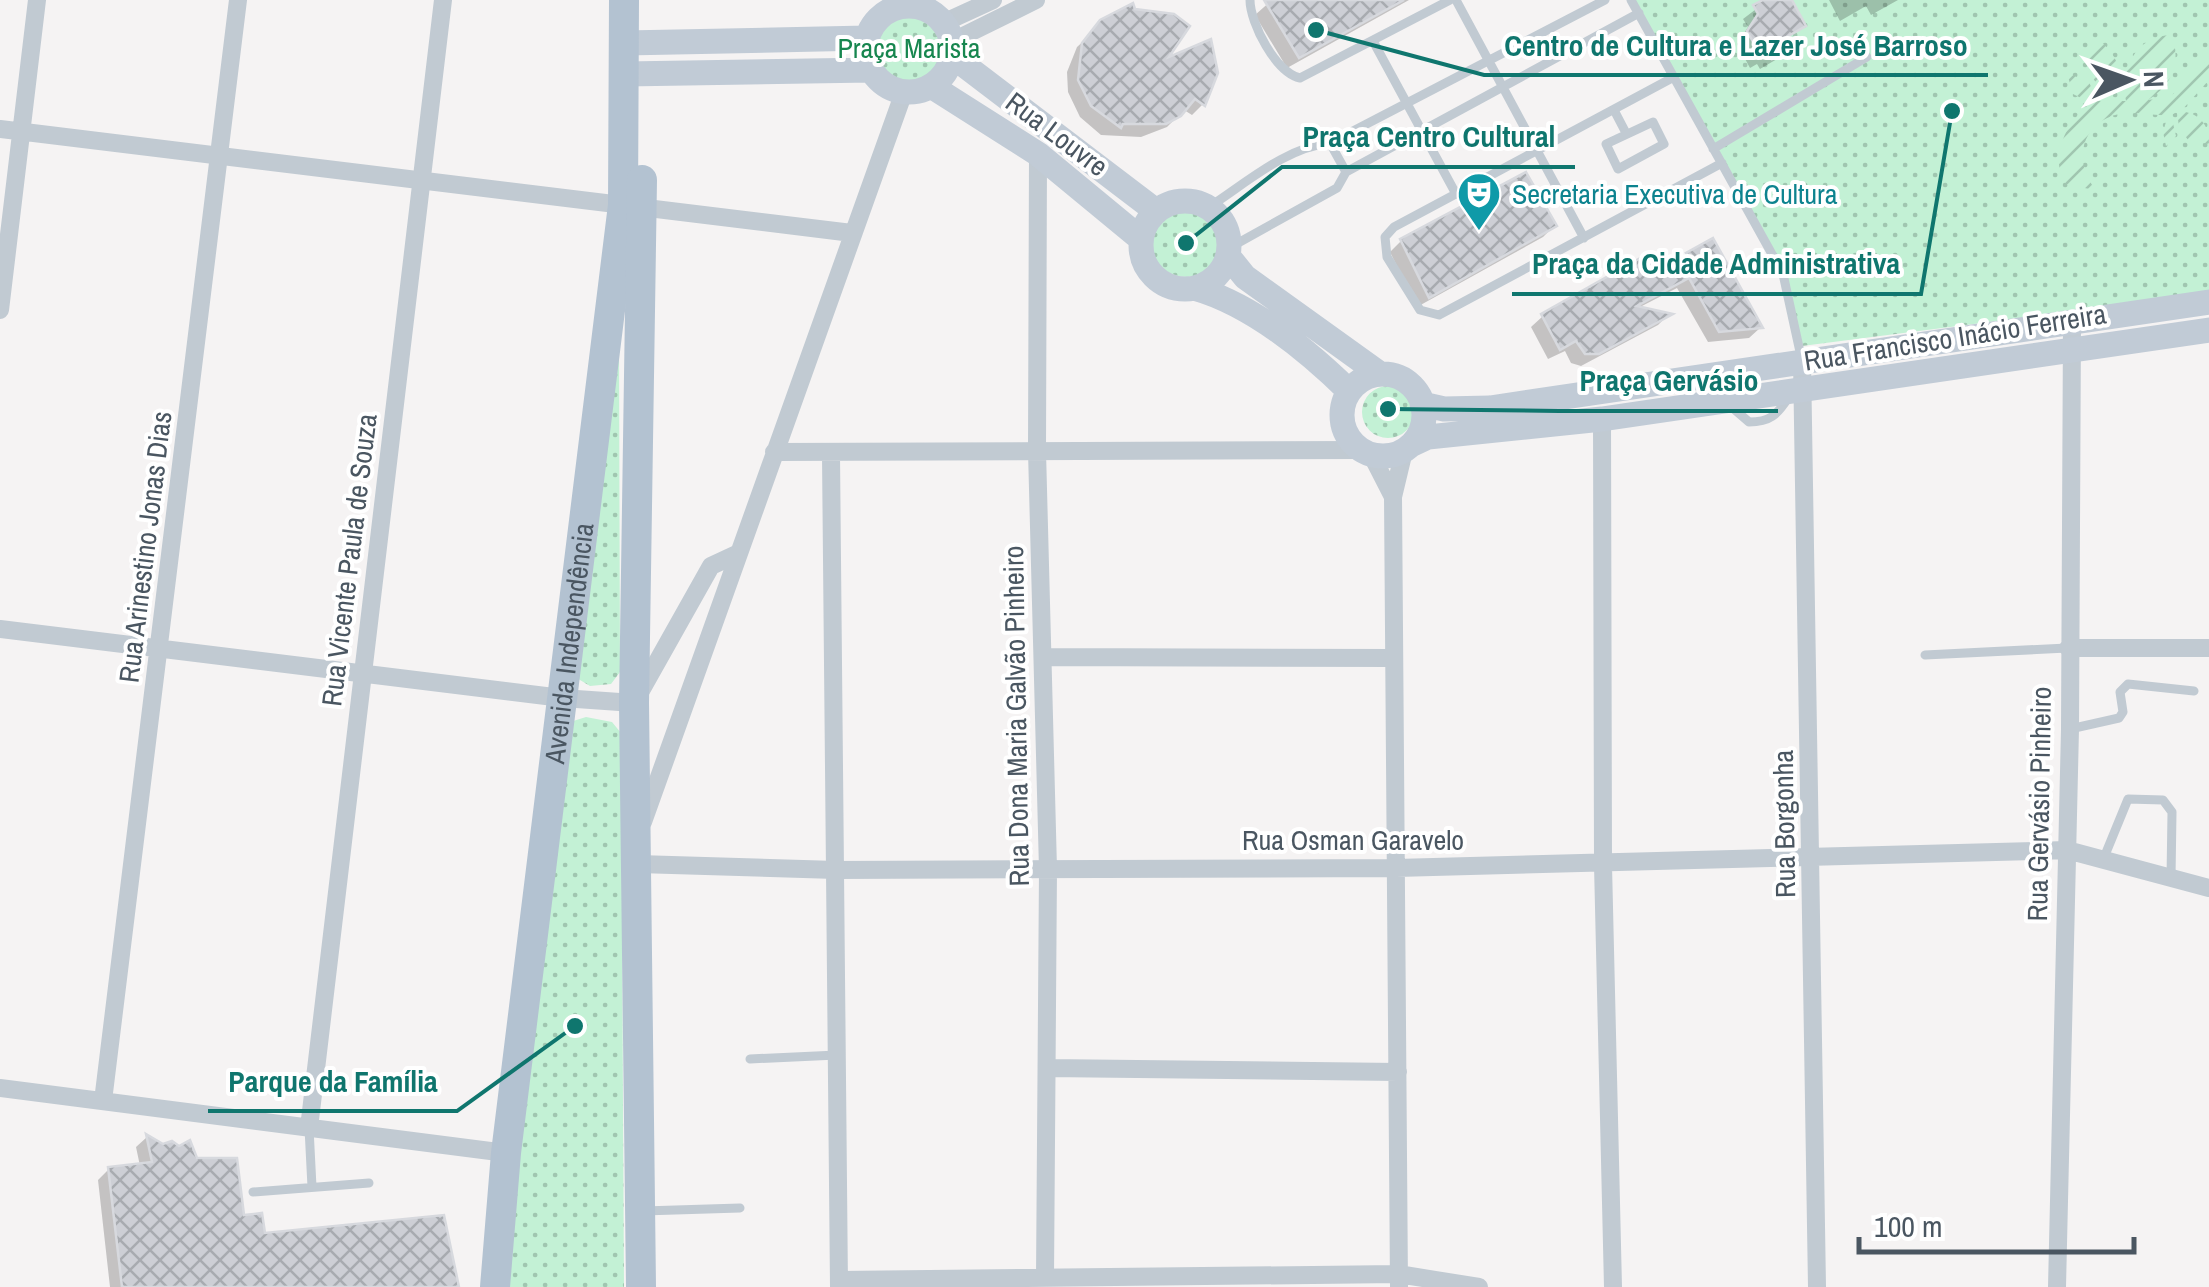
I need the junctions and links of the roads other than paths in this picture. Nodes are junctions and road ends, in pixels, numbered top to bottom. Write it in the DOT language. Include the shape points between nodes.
graph roads {
  1 [pos="37,0"];
  2 [pos="238,0"];
  3 [pos="443,0"];
  4 [pos="624,0"];
  5 [pos="641,0"];
  6 [pos="993,0"];
  7 [pos="1036,0"];
  8 [pos="1250,0"];
  9 [pos="1453,0"];
  10 [pos="1605,0"];
  11 [pos="1631,0"];
  12 [pos="903,4"];
  13 [pos="1639,13"];
  14 [pos="867,38"];
  15 [pos="949,40"];
  16 [pos="1373,42"];
  17 [pos="633,43"];
  18 [pos="1868,58"];
  19 [pos="1488,59"];
  20 [pos="871,70"];
  21 [pos="634,74"];
  22 [pos="1674,77"];
  23 [pos="931,86"];
  24 [pos="1503,87"];
  25 [pos="904,92"];
  26 [pos="1406,102"];
  27 [pos="1614,110"];
  28 [pos="9,128"];
  29 [pos="1422,131"];
  30 [pos="1626,133"];
  31 [pos="1330,143"];
  32 [pos="1714,149"];
  33 [pos="1537,151"];
  34 [pos="1038,154"];
  35 [pos="221,156"];
  36 [pos="1722,163"];
  37 [pos="1346,172"];
  38 [pos="422,181"];
  39 [pos="1456,194"];
  40 [pos="632,206"];
  41 [pos="1209,207"];
  42 [pos="1156,211"];
  43 [pos="852,233"];
  44 [pos="1584,238"];
  45 [pos="1142,239"];
  46 [pos="1229,252"];
  47 [pos="1194,288"];
  48 [pos="2209,302"];
  49 [pos="0,310"];
  50 [pos="2072,322"];
  51 [pos="2209,330"];
  52 [pos="2072,349"];
  53 [pos="1802,361"];
  54 [pos="1380,374"];
  55 [pos="1349,390"];
  56 [pos="1799,390"];
  57 [pos="1422,404"];
  58 [pos="1602,419"];
  59 [pos="1409,447"];
  60 [pos="1037,451"];
  61 [pos="774,452"];
  62 [pos="1366,452"];
  63 [pos="831,454"];
  64 [pos="1393,497"];
  65 [pos="739,553"];
  66 [pos="0,629"];
  67 [pos="2068,648"];
  68 [pos="2209,648"];
  69 [pos="160,649"];
  70 [pos="1925,655"];
  71 [pos="1044,657"];
  72 [pos="1394,658"];
  73 [pos="362,674"];
  74 [pos="2194,691"];
  75 [pos="562,698"];
  76 [pos="634,703"];
  77 [pos="2070,729"];
  78 [pos="2070,851"];
  79 [pos="637,852"];
  80 [pos="1812,860"];
  81 [pos="2103,860"];
  82 [pos="1603,865"];
  83 [pos="1396,868"];
  84 [pos="1048,869"];
  85 [pos="836,870"];
  86 [pos="2171,878"];
  87 [pos="2209,888"];
  88 [pos="837,1055"];
  89 [pos="750,1059"];
  90 [pos="1047,1068"];
  91 [pos="1398,1072"];
  92 [pos="0,1088"];
  93 [pos="103,1101"];
  94 [pos="309,1128"];
  95 [pos="506,1153"];
  96 [pos="369,1183"];
  97 [pos="312,1187"];
  98 [pos="252,1192"];
  99 [pos="740,1208"];
  100 [pos="640,1211"];
  101 [pos="1045,1278"];
  102 [pos="1398,1281"];
  103 [pos="840,1283"];
  104 [pos="496,1287"];
  105 [pos="641,1287"];
  106 [pos="1479,1287"];
  107 [pos="1613,1287"];
  108 [pos="1817,1287"];
  109 [pos="2057,1287"];
  1 -- 28 [label="street"];
  2 -- 35 [label="street, Rua Arinestino Jonas Dias"];
  3 -- 38 [label="street, Rua Vicente Paula de Souza"];
  4 -- 17 [label="main road, Avenida Independência"];
  5 -- 17 [label="main road, Avenida Independência"];
  6 -- 15 [label="street"];
  7 -- 15 [label="street"];
  8 -- 16 [label="lane" via="1252,18 1294,77 1311,75"];
  9 -- 16 [label="lane"];
  9 -- 19 [label="lane"];
  10 -- 19 [label="lane"];
  11 -- 13 [label="lane"];
  12 -- 14 [label="street" via="880,17"];
  12 -- 15 [label="street"];
  13 -- 22 [label="lane"];
  13 -- 24 [label="lane"];
  14 -- 17 [label="street"];
  14 -- 20 [label="street"];
  15 -- 23 [label="street" via="941,78"];
  15 -- 42 [label="street, Rua Louvre"];
  16 -- 26 [label="lane"];
  17 -- 21 [label="main road, Avenida Independência"];
  18 -- 32 [label="lane"];
  19 -- 24 [label="lane"];
  19 -- 26 [label="lane"];
  20 -- 21 [label="street"];
  20 -- 25 [label="street"];
  21 -- 40 [label="main road, Avenida Independência"];
  22 -- 27 [label="lane"];
  22 -- 32 [label="lane"];
  23 -- 25 [label="street"];
  23 -- 34 [label="street, Rua Louvre"];
  24 -- 29 [label="lane"];
  24 -- 33 [label="lane"];
  25 -- 43 [label="street"];
  26 -- 29 [label="lane"];
  26 -- 31 [label="lane"];
  27 -- 30 [label="lane"];
  27 -- 33 [label="lane"];
  28 -- 35 [label="street"];
  28 -- 49 [label="street"];
  29 -- 37 [label="lane"];
  29 -- 39 [label="lane"];
  30 -- 30 [label="lane" via="1605,146 1618,170 1664,144 1653,122"];
  31 -- 37 [label="lane"];
  31 -- 41 [label="lane" via="1285,159"];
  32 -- 36 [label="lane"];
  33 -- 39 [label="lane"];
  33 -- 44 [label="lane"];
  34 -- 45 [label="street, Rua Louvre"];
  34 -- 60 [label="street, Rua Dona Maria Galvão Pinheiro"];
  35 -- 38 [label="street"];
  35 -- 69 [label="street, Rua Arinestino Jonas Dias"];
  36 -- 44 [label="lane"];
  36 -- 53 [label="lane" via="1783,274"];
  37 -- 46 [label="lane" via="1337,188"];
  38 -- 40 [label="street"];
  38 -- 73 [label="street, Rua Vicente Paula de Souza"];
  39 -- 44 [label="lane" via="1385,238 1387,257 1428,315 1446,313"];
  40 -- 43 [label="street"];
  40 -- 75 [label="main road, Avenida Independência"];
  40 -- 76 [label="main road, Avenida Independência"];
  41 -- 42 [label="street" via="1182,200"];
  41 -- 46 [label="street" via="1225,225"];
  42 -- 45 [label="street"];
  43 -- 61 [label="street"];
  45 -- 47 [label="street" via="1143,260 1155,277"];
  46 -- 47 [label="street" via="1219,274"];
  46 -- 54 [label="street" via="1245,277"];
  47 -- 55 [label="street" via="1249,312"];
  48 -- 50 [label="street, Rua Francisco Inácio Ferreira"];
  50 -- 52 [label="street, Rua Gervásio Pinheiro"];
  50 -- 53 [label="street, Rua Francisco Inácio Ferreira"];
  51 -- 52 [label="street, Rua Francisco Inácio Ferreira"];
  52 -- 56 [label="street, Rua Francisco Inácio Ferreira"];
  52 -- 67 [label="street, Rua Gervásio Pinheiro"];
  53 -- 56 [label="street, Rua Borgonha"];
  53 -- 57 [label="street, Rua Francisco Inácio Ferreira" via="1490,408"];
  54 -- 55 [label="street"];
  54 -- 57 [label="street" via="1402,378"];
  55 -- 62 [label="street" via="1343,426"];
  56 -- 58 [label="street, Rua Francisco Inácio Ferreira"];
  56 -- 80 [label="street, Rua Borgonha"];
  57 -- 59 [label="street" via="1422,425"];
  58 -- 59 [label="street, Rua Francisco Inácio Ferreira" via="1428,437"];
  58 -- 82 [label="street"];
  59 -- 62 [label="street"];
  59 -- 64 [label="street"];
  60 -- 62 [label="street"];
  60 -- 63 [label="street"];
  60 -- 71 [label="street, Rua Dona Maria Galvão Pinheiro"];
  61 -- 63 [label="street"];
  61 -- 65 [label="street"];
  62 -- 64 [label="street"];
  63 -- 85 [label="street"];
  64 -- 72 [label="street"];
  65 -- 76 [label="street" via="711,566"];
  65 -- 79 [label="street"];
  66 -- 69 [label="street"];
  67 -- 68 [label="street"];
  67 -- 70 [label="lane"];
  67 -- 77 [label="street, Rua Gervásio Pinheiro"];
  69 -- 73 [label="street"];
  69 -- 93 [label="street, Rua Arinestino Jonas Dias"];
  71 -- 72 [label="street"];
  71 -- 84 [label="street, Rua Dona Maria Galvão Pinheiro"];
  72 -- 83 [label="street"];
  73 -- 75 [label="street"];
  73 -- 94 [label="street, Rua Vicente Paula de Souza"];
  74 -- 77 [label="lane" via="2128,684 2120,692 2118,718"];
  75 -- 76 [label="street"];
  75 -- 95 [label="main road, Avenida Independência"];
  76 -- 79 [label="main road, Avenida Independência"];
  77 -- 78 [label="street, Rua Gervásio Pinheiro"];
  78 -- 80 [label="street, Rua Osman Garavelo"];
  78 -- 81 [label="street, Rua Osman Garavelo"];
  78 -- 109 [label="street, Rua Gervásio Pinheiro"];
  79 -- 85 [label="street, Rua Osman Garavelo"];
  79 -- 100 [label="main road, Avenida Independência"];
  80 -- 82 [label="street, Rua Osman Garavelo"];
  80 -- 108 [label="street, Rua Borgonha"];
  81 -- 86 [label="street, Rua Osman Garavelo"];
  81 -- 86 [label="lane" via="2128,799 2163,800 2172,812"];
  82 -- 83 [label="street, Rua Osman Garavelo"];
  82 -- 107 [label="street"];
  83 -- 84 [label="street, Rua Osman Garavelo"];
  83 -- 91 [label="street"];
  84 -- 85 [label="street, Rua Osman Garavelo"];
  84 -- 90 [label="street, Rua Dona Maria Galvão Pinheiro"];
  85 -- 88 [label="street"];
  86 -- 87 [label="street, Rua Osman Garavelo"];
  88 -- 89 [label="lane"];
  88 -- 103 [label="street"];
  90 -- 91 [label="street"];
  90 -- 101 [label="street, Rua Dona Maria Galvão Pinheiro"];
  91 -- 102 [label="street"];
  92 -- 93 [label="street"];
  93 -- 94 [label="street"];
  94 -- 95 [label="street"];
  94 -- 97 [label="lane"];
  95 -- 104 [label="main road, Avenida Independência"];
  96 -- 97 [label="lane"];
  97 -- 98 [label="lane"];
  99 -- 100 [label="lane"];
  100 -- 105 [label="main road, Avenida Independência"];
  101 -- 102 [label="street"];
  101 -- 103 [label="street"];
  102 -- 106 [label="street"];
}
